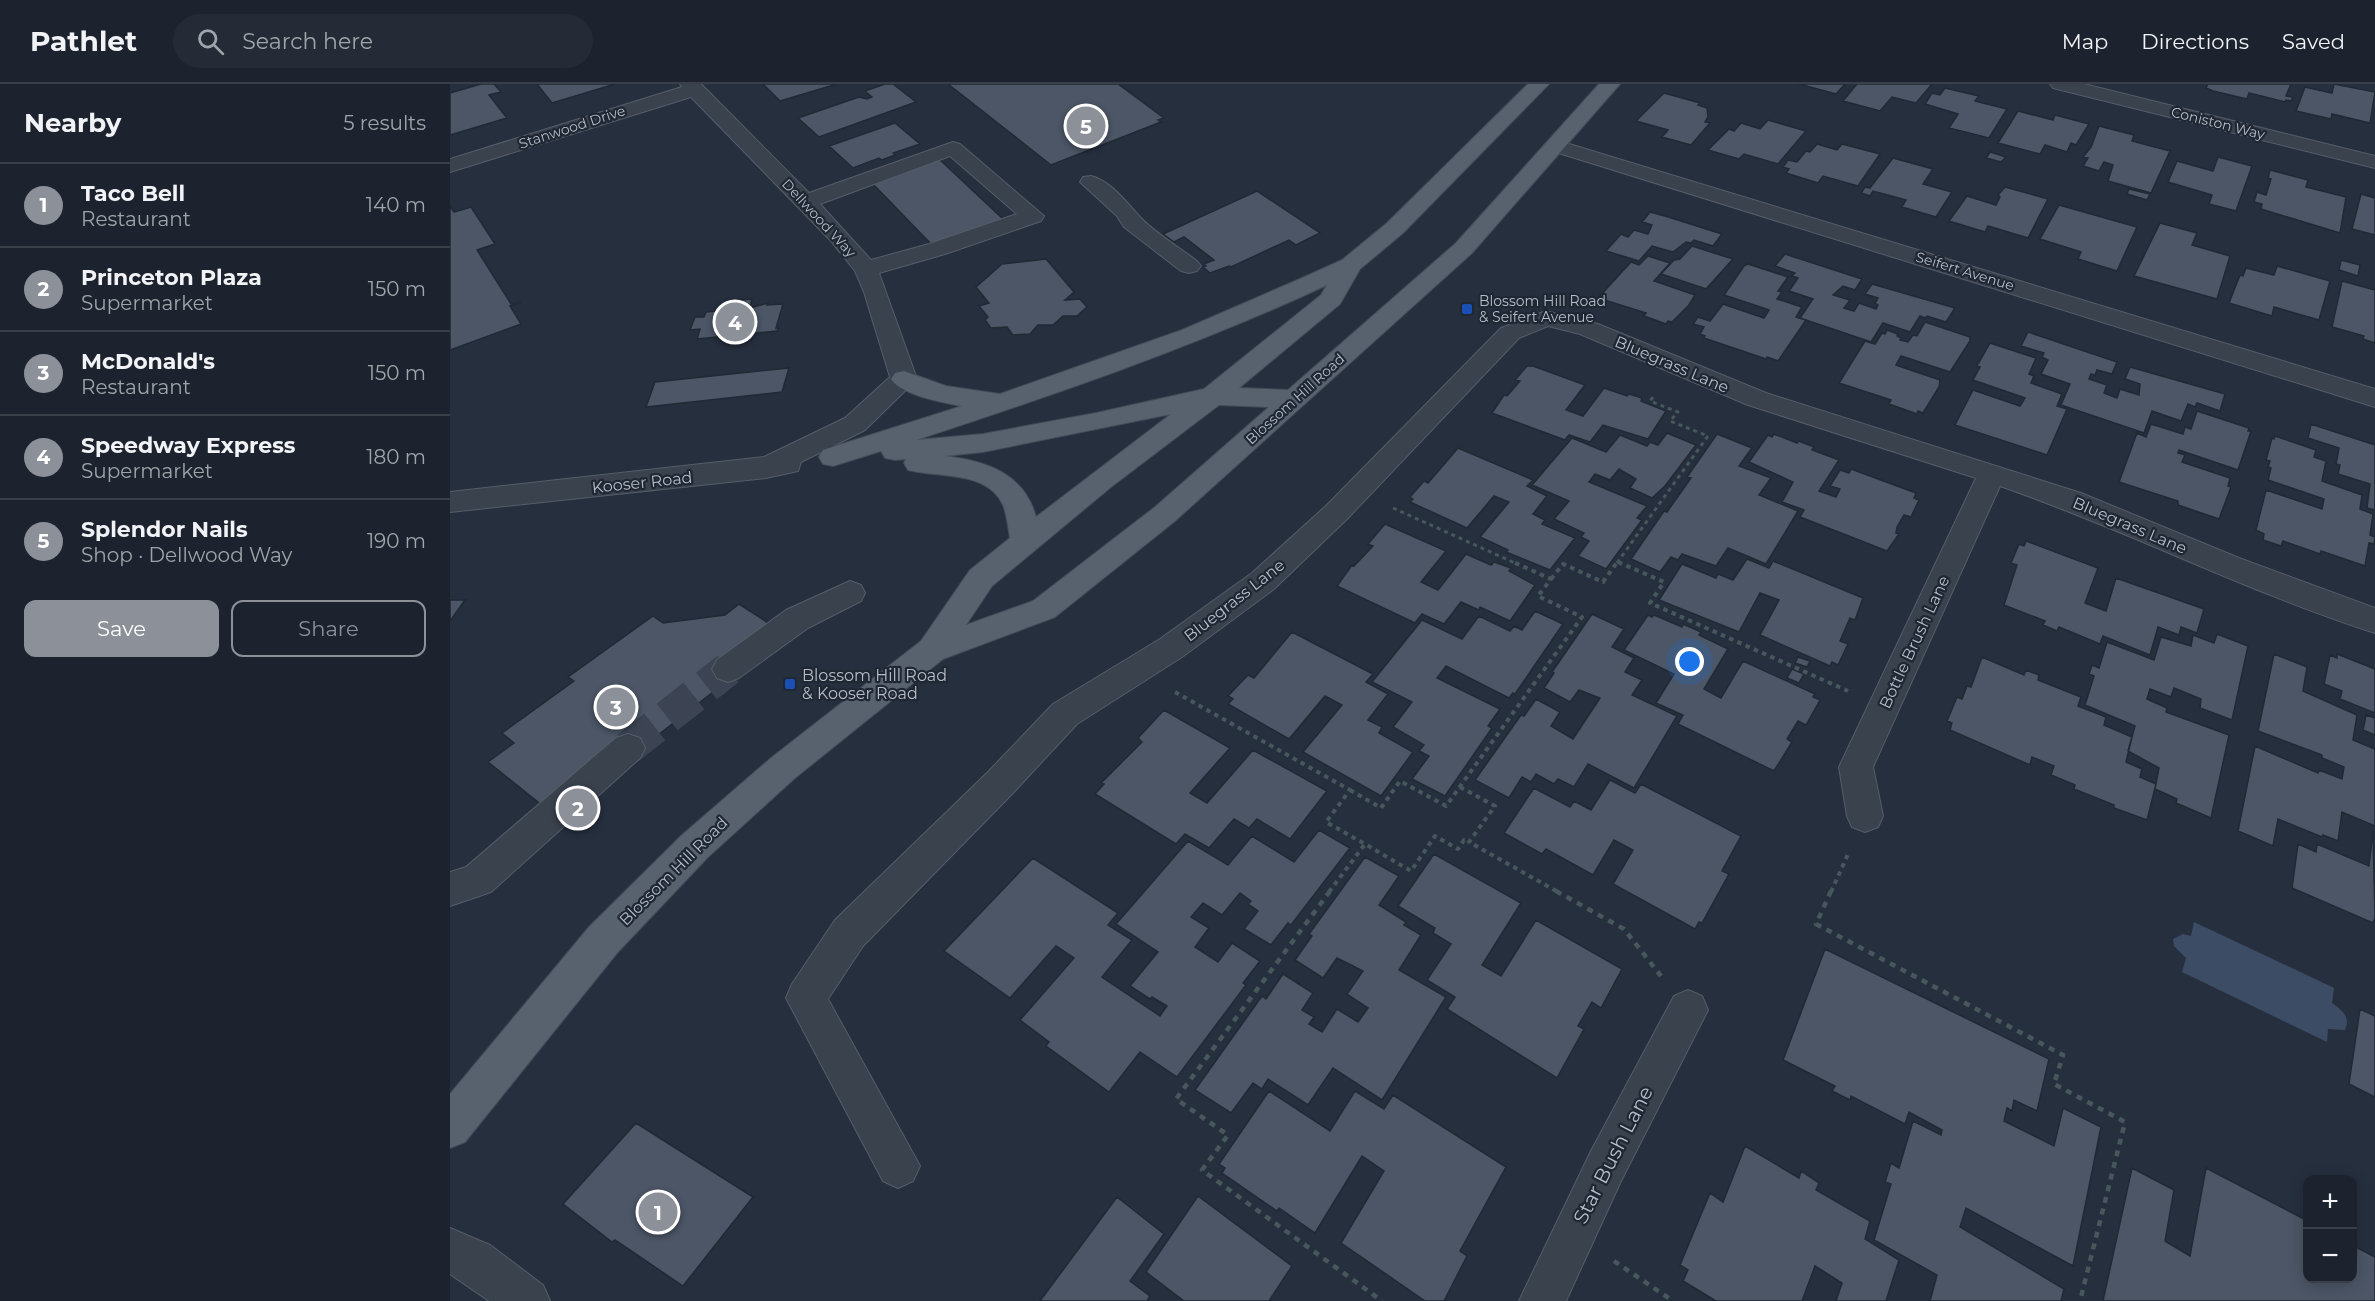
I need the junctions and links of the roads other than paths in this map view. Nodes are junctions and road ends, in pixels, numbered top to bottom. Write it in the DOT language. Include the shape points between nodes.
graph roads {
  1 [pos="1539,84"];
  2 [pos="1610,84"];
  3 [pos="2060,84"];
  4 [pos="692,86"];
  5 [pos="1556,146"];
  6 [pos="2375,162"];
  7 [pos="450,166"];
  8 [pos="1091,182"];
  9 [pos="806,201"];
  10 [pos="1350,265"];
  11 [pos="1190,266"];
  12 [pos="866,269"];
  13 [pos="904,379"];
  14 [pos="1213,396"];
  15 [pos="2375,398"];
  16 [pos="1296,399"];
  17 [pos="1011,400"];
  18 [pos="833,457"];
  19 [pos="766,468"];
  20 [pos="1992,473"];
  21 [pos="450,502"];
  22 [pos="1026,541"];
  23 [pos="850,593"];
  24 [pos="2375,621"];
  25 [pos="932,650"];
  26 [pos="728,669"];
  27 [pos="628,748"];
  28 [pos="1865,816"];
  29 [pos="450,889"];
  30 [pos="1688,1010"];
  31 [pos="450,1127"];
  32 [pos="898,1166"];
  33 [pos="450,1251"];
  34 [pos="527,1301"];
  35 [pos="1542,1301"];
  1 -- 10 [label="main road, Blossom Hill Road" via="1395,228"];
  2 -- 5 [label="main road, Blossom Hill Road"];
  3 -- 6 [label="street, Coniston Way"];
  4 -- 7 [label="street, Stanwood Drive"];
  4 -- 9 [label="street, Dellwood Way"];
  5 -- 15 [label="street, Seifert Avenue"];
  5 -- 16 [label="main road, Blossom Hill Road" via="1464,248"];
  8 -- 11 [label="street" via="1132,222"];
  9 -- 12 [label="street, Dellwood Way"];
  9 -- 12 [label="street" via="953,148 1034,216"];
  10 -- 14 [label="main road, Blossom Hill Road" via="1331,298"];
  10 -- 17 [label="main road" via="1194,334"];
  12 -- 13 [label="street, Dellwood Way"];
  13 -- 17 [label="main road" via="928,391 961,399"];
  13 -- 19 [label="street" via="855,424"];
  14 -- 16 [label="main road"];
  14 -- 18 [label="main road" via="983,443"];
  14 -- 22 [label="main road, Blossom Hill Road"];
  16 -- 25 [label="main road, Blossom Hill Road" via="1165,514 1044,609"];
  17 -- 18 [label="main road"];
  18 -- 19 [label="street, Kooser Road"];
  18 -- 22 [label="main road" via="955,466 984,474 1003,483 1017,504"];
  19 -- 21 [label="street, Kooser Road"];
  20 -- 24 [label="street, Bluegrass Lane" via="2071,500 2228,566"];
  20 -- 28 [label="street, Bottle Brush Lane" via="1856,767"];
  20 -- 32 [label="street, Bluegrass Lane" via="1756,399 1589,329 1546,318 1510,333 1357,492 1263,581 1171,648 1065,714 849,933 806,998"];
  22 -- 25 [label="main road, Blossom Hill Road" via="981,578"];
  23 -- 26 [label="street" via="797,619"];
  25 -- 31 [label="main road, Blossom Hill Road" via="783,768 695,846 603,940"];
  27 -- 29 [label="street" via="478,880"];
  30 -- 35 [label="street, Star Bush Lane" via="1606,1166"];
  33 -- 34 [label="street" via="474,1261"];
}
